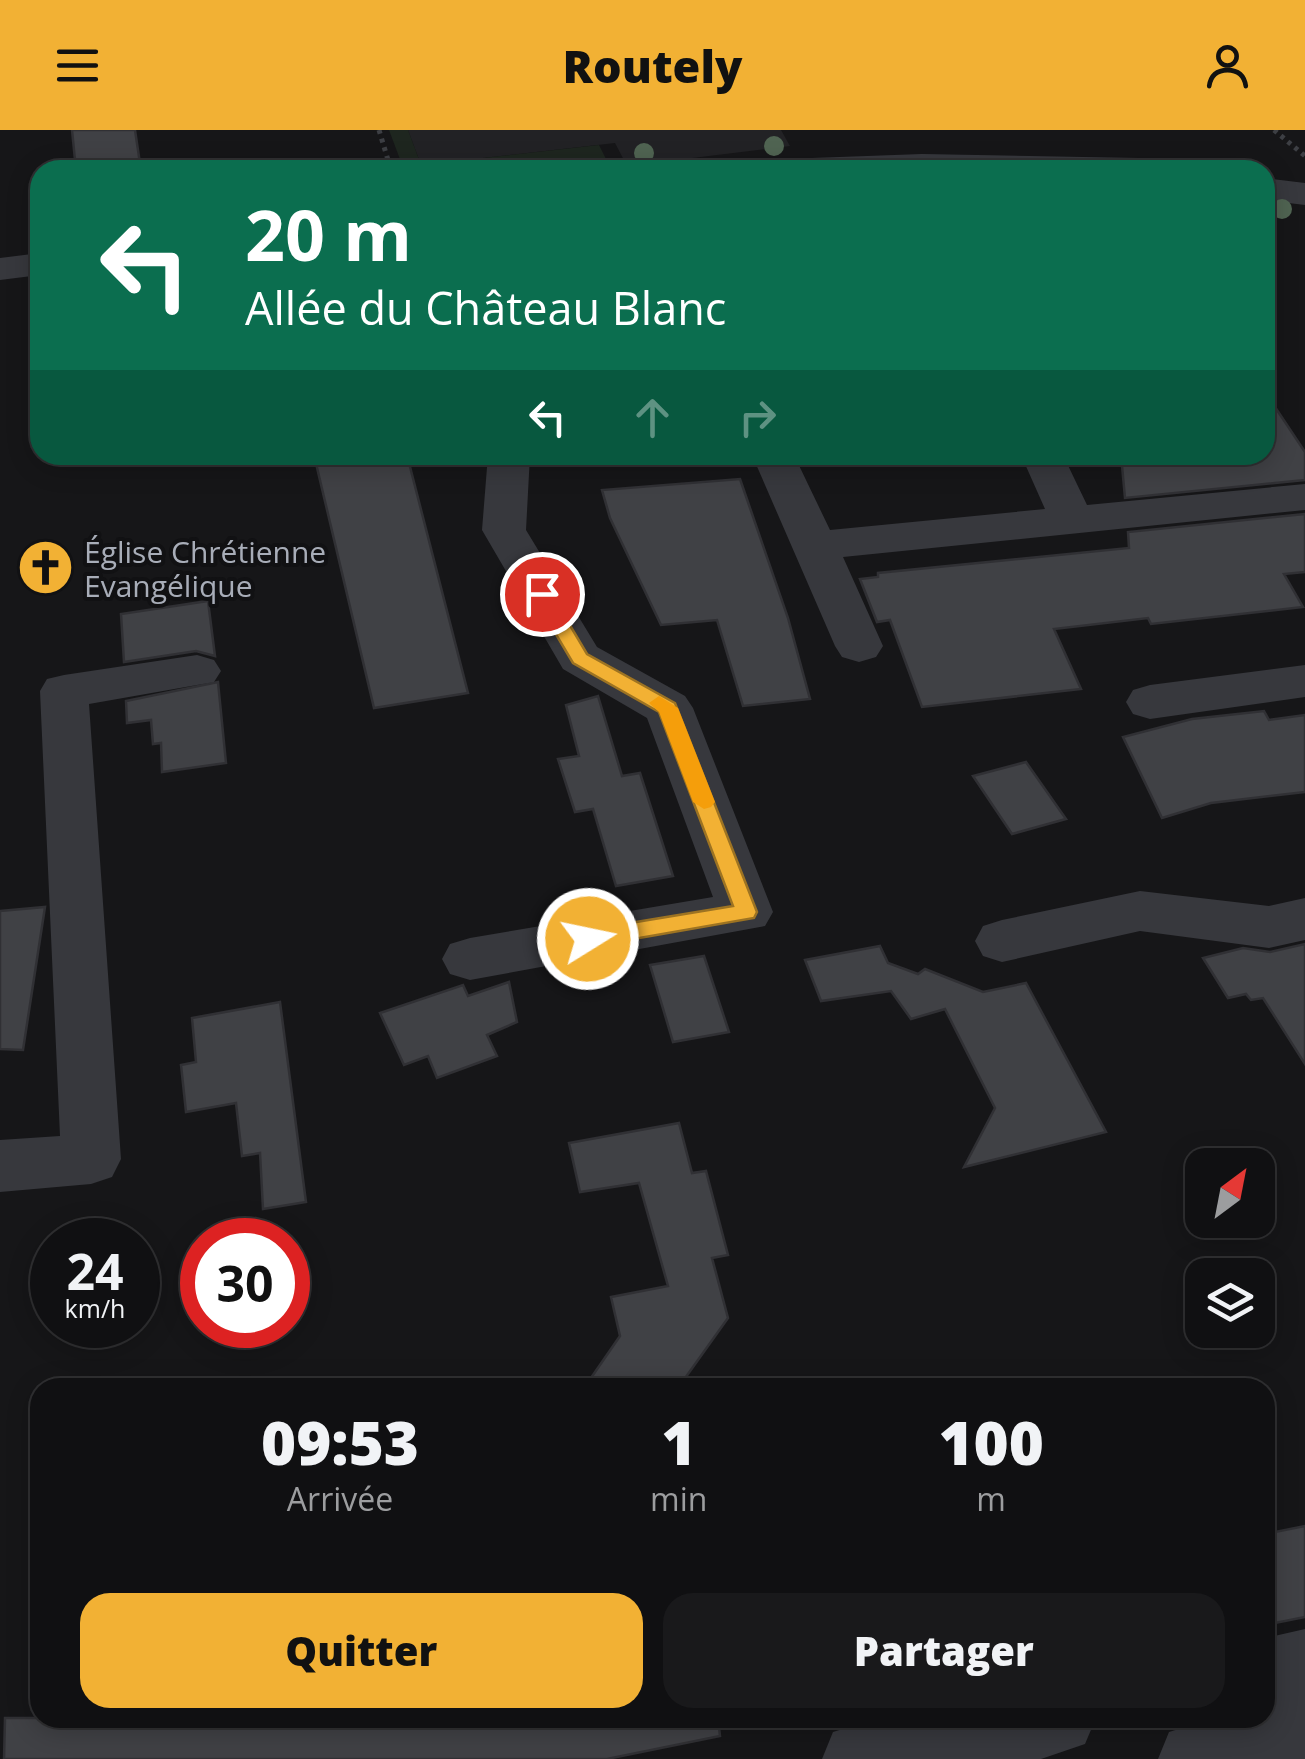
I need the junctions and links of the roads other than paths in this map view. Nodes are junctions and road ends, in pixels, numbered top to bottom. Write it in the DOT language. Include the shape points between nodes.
graph roads {
  1 [pos="808,130"];
  2 [pos="1124,130"];
  3 [pos="828,160"];
  4 [pos="1130,160"];
  5 [pos="1275,177"];
  6 [pos="1305,180"];
  7 [pos="1275,190"];
  8 [pos="1305,194"];
  9 [pos="30,266"];
  10 [pos="0,270"];
  11 [pos="508,465"];
  12 [pos="778,465"];
  13 [pos="1046,465"];
  14 [pos="1305,496"];
  15 [pos="1070,518"];
  16 [pos="816,546"];
  17 [pos="859,646"];
  18 [pos="197,671"];
  19 [pos="1305,681"];
  20 [pos="1150,702"];
  21 [pos="1305,919"];
  22 [pos="1002,941"];
  23 [pos="470,959"];
  24 [pos="0,1166"];
  25 [pos="1305,1666"];
  26 [pos="1275,1673"];
  27 [pos="1010,1728"];
  28 [pos="1305,1736"];
  29 [pos="860,1759"];
  30 [pos="1196,1759"];
  1 -- 3 [label="street"];
  2 -- 4 [label="street"];
  5 -- 6 [label="street"];
  7 -- 8 [label="street"];
  9 -- 10 [label="street"];
  11 -- 23 [label="street" via="504,530 580,658 668,708 746,912"];
  12 -- 16 [label="street"];
  13 -- 15 [label="street"];
  14 -- 15 [label="street"];
  15 -- 16 [label="street"];
  16 -- 17 [label="street"];
  18 -- 24 [label="street" via="64,691 91,1159"];
  19 -- 20 [label="street"];
  21 -- 22 [label="street" via="1268,927 1140,911"];
  25 -- 26 [label="street"];
  27 -- 29 [label="street"];
  28 -- 30 [label="street"];
}
